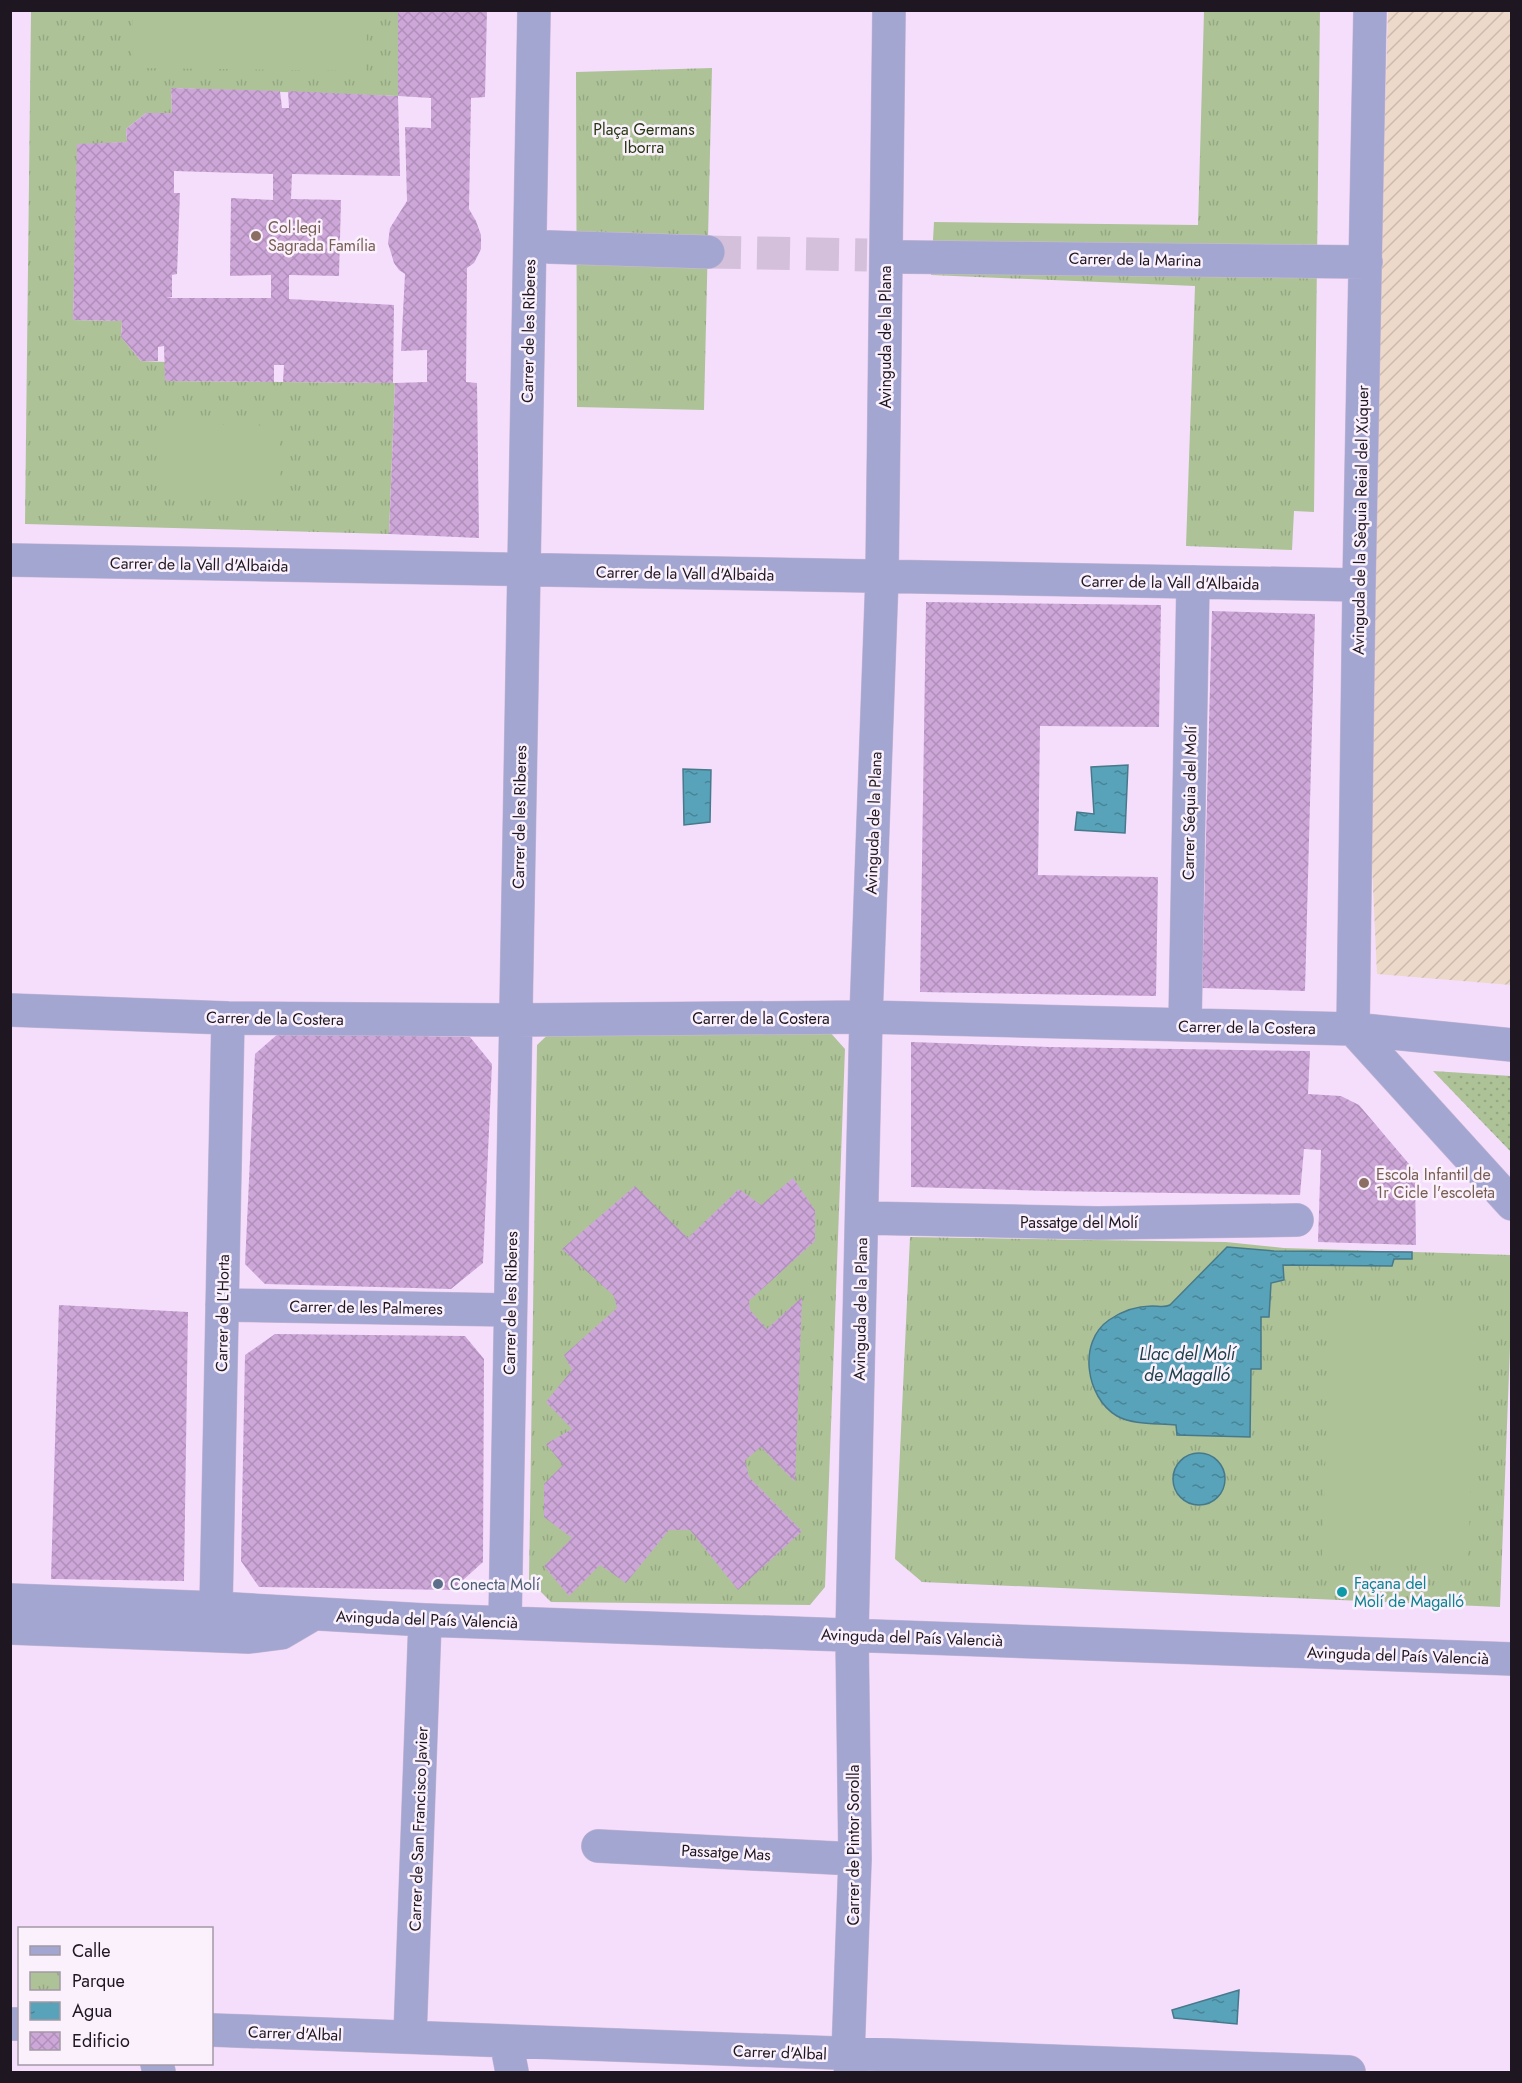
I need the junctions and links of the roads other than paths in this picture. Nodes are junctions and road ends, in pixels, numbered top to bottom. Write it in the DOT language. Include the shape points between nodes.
graph roads {
  1 [pos="534,10"];
  2 [pos="889,10"];
  3 [pos="1370,10"];
  4 [pos="549,247"];
  5 [pos="708,252"];
  6 [pos="904,257"];
  7 [pos="1366,262"];
  8 [pos="10,560"];
  9 [pos="524,570"];
  10 [pos="882,576"];
  11 [pos="1193,582"];
  12 [pos="1359,585"];
  13 [pos="10,1010"];
  14 [pos="866,1017"];
  15 [pos="228,1018"];
  16 [pos="515,1020"];
  17 [pos="1185,1025"];
  18 [pos="1353,1029"];
  19 [pos="1512,1045"];
  20 [pos="1512,1204"];
  21 [pos="862,1218"];
  22 [pos="1297,1220"];
  23 [pos="222,1305"];
  24 [pos="510,1310"];
  25 [pos="10,1600"];
  26 [pos="216,1608"];
  27 [pos="313,1614"];
  28 [pos="425,1620"];
  29 [pos="505,1623"];
  30 [pos="10,1628"];
  31 [pos="852,1635"];
  32 [pos="1512,1659"];
  33 [pos="598,1846"];
  34 [pos="855,1859"];
  35 [pos="213,2030"];
  36 [pos="410,2037"];
  37 [pos="507,2041"];
  38 [pos="850,2064"];
  39 [pos="513,2073"];
  40 [pos="1349,2073"];
  1 -- 9 [label="street, Carrer de les Riberes"];
  2 -- 10 [label="street, Avinguda de la Plana"];
  3 -- 7 [label="street, Avinguda de la Sèquia Reial del Xúquer"];
  4 -- 5 [label="street"];
  6 -- 7 [label="street, Carrer de la Marina"];
  7 -- 12 [label="street, Avinguda de la Sèquia Reial del Xúquer"];
  8 -- 9 [label="street, Carrer de la Vall d'Albaida"];
  9 -- 10 [label="street, Carrer de la Vall d'Albaida"];
  9 -- 16 [label="street, Carrer de les Riberes"];
  10 -- 11 [label="street, Carrer de la Vall d'Albaida"];
  10 -- 14 [label="street, Avinguda de la Plana"];
  11 -- 12 [label="street, Carrer de la Vall d'Albaida"];
  11 -- 17 [label="street, Carrer Séquia del Molí"];
  12 -- 18 [label="street, Avinguda de la Sèquia Reial del Xúquer"];
  13 -- 15 [label="street, Carrer de la Costera"];
  14 -- 16 [label="street, Carrer de la Costera"];
  14 -- 17 [label="street, Carrer de la Costera"];
  14 -- 21 [label="street, Avinguda de la Plana"];
  15 -- 16 [label="street, Carrer de la Costera"];
  15 -- 23 [label="street, Carrer de L'Horta"];
  16 -- 24 [label="street, Carrer de les Riberes"];
  17 -- 18 [label="street, Carrer de la Costera"];
  18 -- 19 [label="street, Carrer de la Costera"];
  18 -- 20 [label="street"];
  21 -- 22 [label="street, Passatge del Molí"];
  21 -- 31 [label="street, Avinguda de la Plana"];
  23 -- 24 [label="street, Carrer de les Palmeres"];
  23 -- 26 [label="street, Carrer de L'Horta"];
  24 -- 29 [label="street, Carrer de les Riberes"];
  25 -- 26 [label="street, Avinguda del País Valencià"];
  26 -- 27 [label="street, Avinguda del País Valencià"];
  27 -- 28 [label="street, Avinguda del País Valencià"];
  27 -- 30 [label="street, Avinguda del País Valencià" via="281,1634 249,1636"];
  28 -- 29 [label="street, Avinguda del País Valencià"];
  28 -- 36 [label="street, Carrer de San Francisco Javier"];
  29 -- 31 [label="street, Avinguda del País Valencià"];
  31 -- 32 [label="street, Avinguda del País Valencià"];
  31 -- 34 [label="street, Carrer de Pintor Sorolla"];
  33 -- 34 [label="street, Passatge Mas"];
  34 -- 38 [label="street, Carrer de Pintor Sorolla"];
  35 -- 36 [label="street, Carrer d'Albal"];
  36 -- 37 [label="street, Carrer d'Albal"];
  37 -- 38 [label="street, Carrer d'Albal"];
  37 -- 39 [label="street"];
  38 -- 40 [label="street, Carrer d'Albal"];
}
